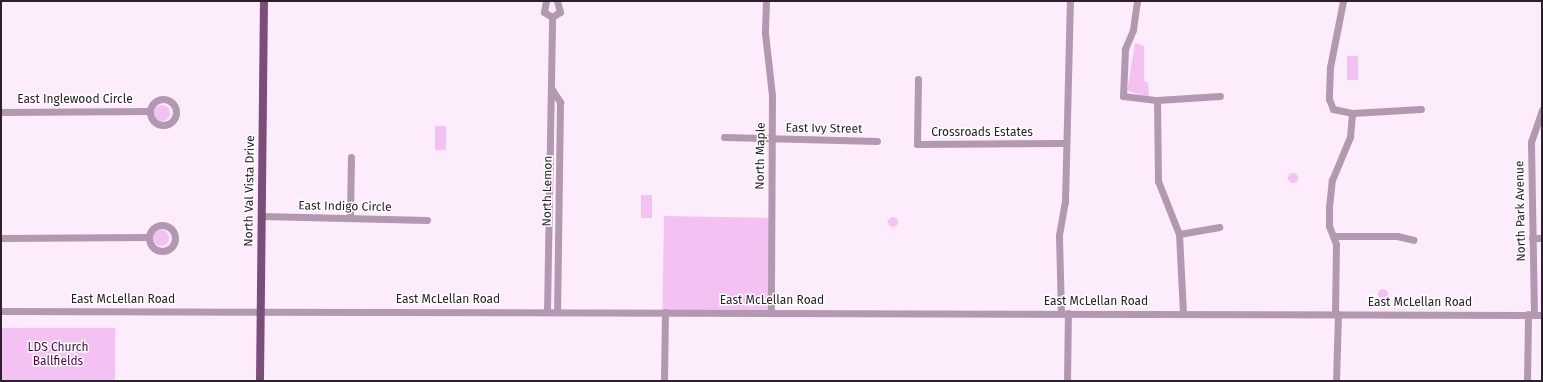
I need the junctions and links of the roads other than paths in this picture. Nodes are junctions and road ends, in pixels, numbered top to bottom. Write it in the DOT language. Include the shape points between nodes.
graph roads {
  1 [pos="264,1"];
  2 [pos="546,1"];
  3 [pos="557,1"];
  4 [pos="766,1"];
  5 [pos="1070,1"];
  6 [pos="1137,1"];
  7 [pos="1343,1"];
  8 [pos="552,17"];
  9 [pos="918,79"];
  10 [pos="551,88"];
  11 [pos="1220,96"];
  12 [pos="1156,100"];
  13 [pos="1421,109"];
  14 [pos="1542,110"];
  15 [pos="149,111"];
  16 [pos="1,112"];
  17 [pos="1352,113"];
  18 [pos="724,137"];
  19 [pos="772,139"];
  20 [pos="548,140"];
  21 [pos="560,140"];
  22 [pos="877,141"];
  23 [pos="1065,143"];
  24 [pos="351,158"];
  25 [pos="262,216"];
  26 [pos="350,218"];
  27 [pos="427,220"];
  28 [pos="1219,226"];
  29 [pos="1179,234"];
  30 [pos="1334,236"];
  31 [pos="148,237"];
  32 [pos="1,238"];
  33 [pos="1532,238"];
  34 [pos="1542,238"];
  35 [pos="1414,240"];
  36 [pos="548,241"];
  37 [pos="558,242"];
  38 [pos="548,272"];
  39 [pos="557,272"];
  40 [pos="548,287"];
  41 [pos="557,287"];
  42 [pos="261,310"];
  43 [pos="1,311"];
  44 [pos="547,311"];
  45 [pos="557,311"];
  46 [pos="664,312"];
  47 [pos="771,312"];
  48 [pos="1065,313"];
  49 [pos="1183,314"];
  50 [pos="1336,314"];
  51 [pos="1531,314"];
  52 [pos="1542,315"];
  53 [pos="260,381"];
  54 [pos="664,381"];
  55 [pos="1067,381"];
  56 [pos="1336,381"];
  57 [pos="1527,381"];
  1 -- 25 [label="main road, North Val Vista Drive"];
  2 -- 8 [label="street" via="544,12"];
  3 -- 8 [label="street" via="560,12"];
  4 -- 19 [label="street, North Maple"];
  5 -- 23 [label="street"];
  6 -- 12 [label="street" via="1133,30 1126,49 1122,96"];
  7 -- 17 [label="street" via="1330,67 1329,99 1333,108"];
  8 -- 10 [label="street, North Lemon"];
  9 -- 23 [label="street, Crossroads Estates" via="917,144"];
  10 -- 20 [label="street, North Lemon"];
  10 -- 21 [label="street, North Lemon" via="560,102"];
  11 -- 12 [label="street"];
  12 -- 29 [label="street" via="1158,181"];
  13 -- 17 [label="street"];
  14 -- 33 [label="street, North Park Avenue" via="1531,142"];
  15 -- 16 [label="street, East Inglewood Circle"];
  17 -- 30 [label="street" via="1350,137 1332,180 1329,226"];
  18 -- 19 [label="street, East Ivy Street"];
  19 -- 22 [label="street, East Ivy Street"];
  19 -- 47 [label="street, North Maple"];
  20 -- 21 [label="street, North Lemon"];
  20 -- 36 [label="street, North Lemon"];
  21 -- 37 [label="street, North Lemon"];
  23 -- 48 [label="street" via="1065,202 1059,234"];
  24 -- 26 [label="street"];
  25 -- 26 [label="street, East Indigo Circle"];
  25 -- 42 [label="main road, North Val Vista Drive"];
  26 -- 27 [label="street, East Indigo Circle"];
  28 -- 29 [label="street"];
  29 -- 49 [label="street"];
  30 -- 35 [label="street" via="1397,236"];
  30 -- 50 [label="street"];
  31 -- 32 [label="street"];
  33 -- 34 [label="street"];
  33 -- 51 [label="street, North Park Avenue"];
  36 -- 37 [label="street, North Lemon"];
  36 -- 38 [label="street, North Lemon"];
  37 -- 39 [label="street, North Lemon"];
  38 -- 39 [label="street"];
  38 -- 40 [label="street, North Lemon"];
  39 -- 41 [label="street, North Lemon"];
  40 -- 41 [label="street"];
  40 -- 44 [label="street, North Lemon"];
  41 -- 45 [label="street, North Lemon"];
  42 -- 43 [label="street, East McLellan Road"];
  42 -- 44 [label="street, East McLellan Road"];
  42 -- 53 [label="main road, North Val Vista Drive"];
  44 -- 45 [label="street, East McLellan Road"];
  45 -- 46 [label="street, East McLellan Road"];
  46 -- 47 [label="street, East McLellan Road"];
  46 -- 54 [label="street"];
  47 -- 48 [label="street, East McLellan Road"];
  48 -- 49 [label="street, East McLellan Road"];
  48 -- 55 [label="street"];
  49 -- 50 [label="street, East McLellan Road"];
  50 -- 51 [label="street, East McLellan Road"];
  50 -- 56 [label="street"];
  51 -- 52 [label="street, East McLellan Road"];
  51 -- 57 [label="street, North Park Avenue"];
}
